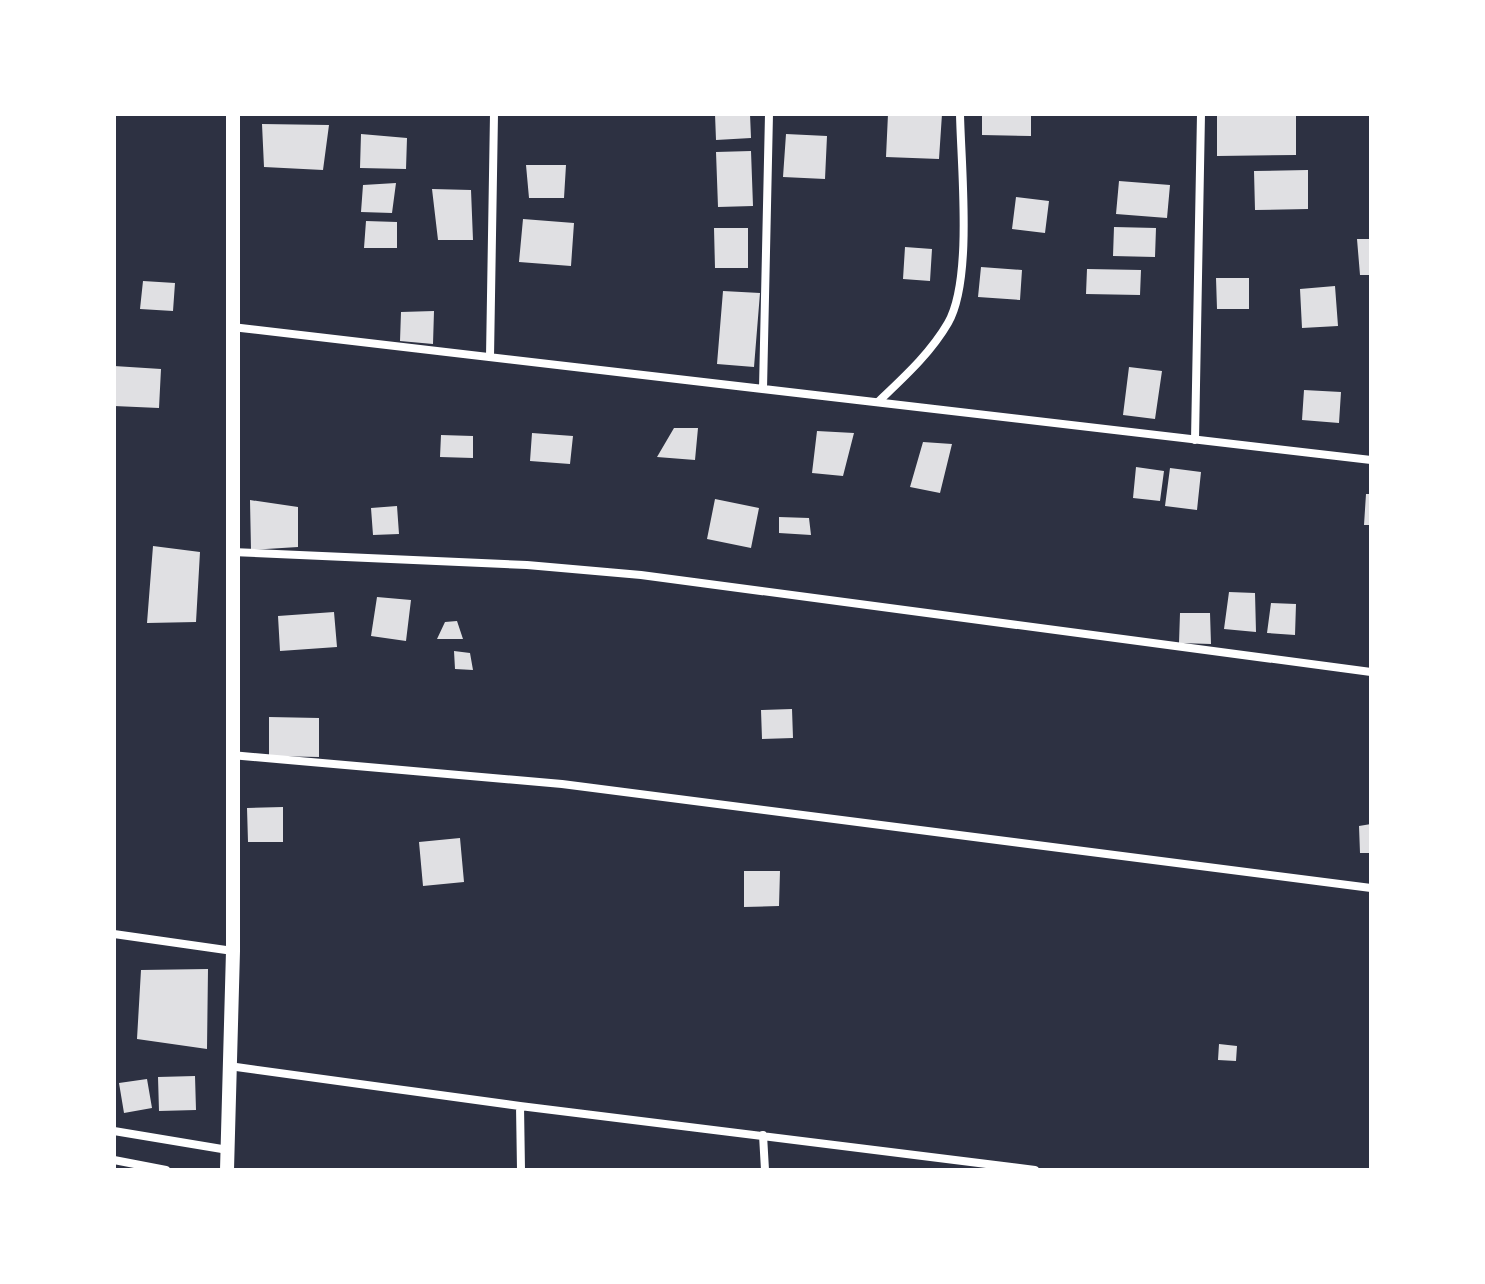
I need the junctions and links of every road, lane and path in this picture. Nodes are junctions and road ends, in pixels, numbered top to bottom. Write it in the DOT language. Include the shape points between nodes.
graph roads {
  1 [pos="233,114"];
  2 [pos="494,114"];
  3 [pos="769,114"];
  4 [pos="960,114"];
  5 [pos="1201,114"];
  6 [pos="232,326"];
  7 [pos="490,357"];
  8 [pos="763,389"];
  9 [pos="878,402"];
  10 [pos="1195,440"];
  11 [pos="1371,460"];
  12 [pos="231,552"];
  13 [pos="1371,672"];
  14 [pos="231,755"];
  15 [pos="1371,888"];
  16 [pos="114,934"];
  17 [pos="233,951"];
  18 [pos="229,1066"];
  19 [pos="520,1106"];
  20 [pos="114,1131"];
  21 [pos="763,1135"];
  22 [pos="228,1150"];
  23 [pos="114,1160"];
  24 [pos="166,1170"];
  25 [pos="227,1170"];
  26 [pos="521,1170"];
  27 [pos="765,1170"];
  28 [pos="1035,1170"];
  1 -- 6 [label="street"];
  2 -- 7 [label="street"];
  3 -- 8 [label="street"];
  4 -- 9 [label="street" via="962,252 957,305 918,363"];
  5 -- 10 [label="street"];
  6 -- 7 [label="street"];
  6 -- 12 [label="street"];
  7 -- 8 [label="street"];
  8 -- 9 [label="street"];
  9 -- 10 [label="street"];
  10 -- 11 [label="street"];
  12 -- 13 [label="street" via="641,575"];
  12 -- 14 [label="street"];
  14 -- 15 [label="street" via="562,784"];
  14 -- 17 [label="street"];
  16 -- 17 [label="street"];
  17 -- 18 [label="street"];
  18 -- 19 [label="street"];
  18 -- 22 [label="street"];
  19 -- 21 [label="street"];
  19 -- 26 [label="street"];
  20 -- 22 [label="street"];
  21 -- 27 [label="street"];
  21 -- 28 [label="street"];
  22 -- 25 [label="street"];
  23 -- 24 [label="street"];
}
